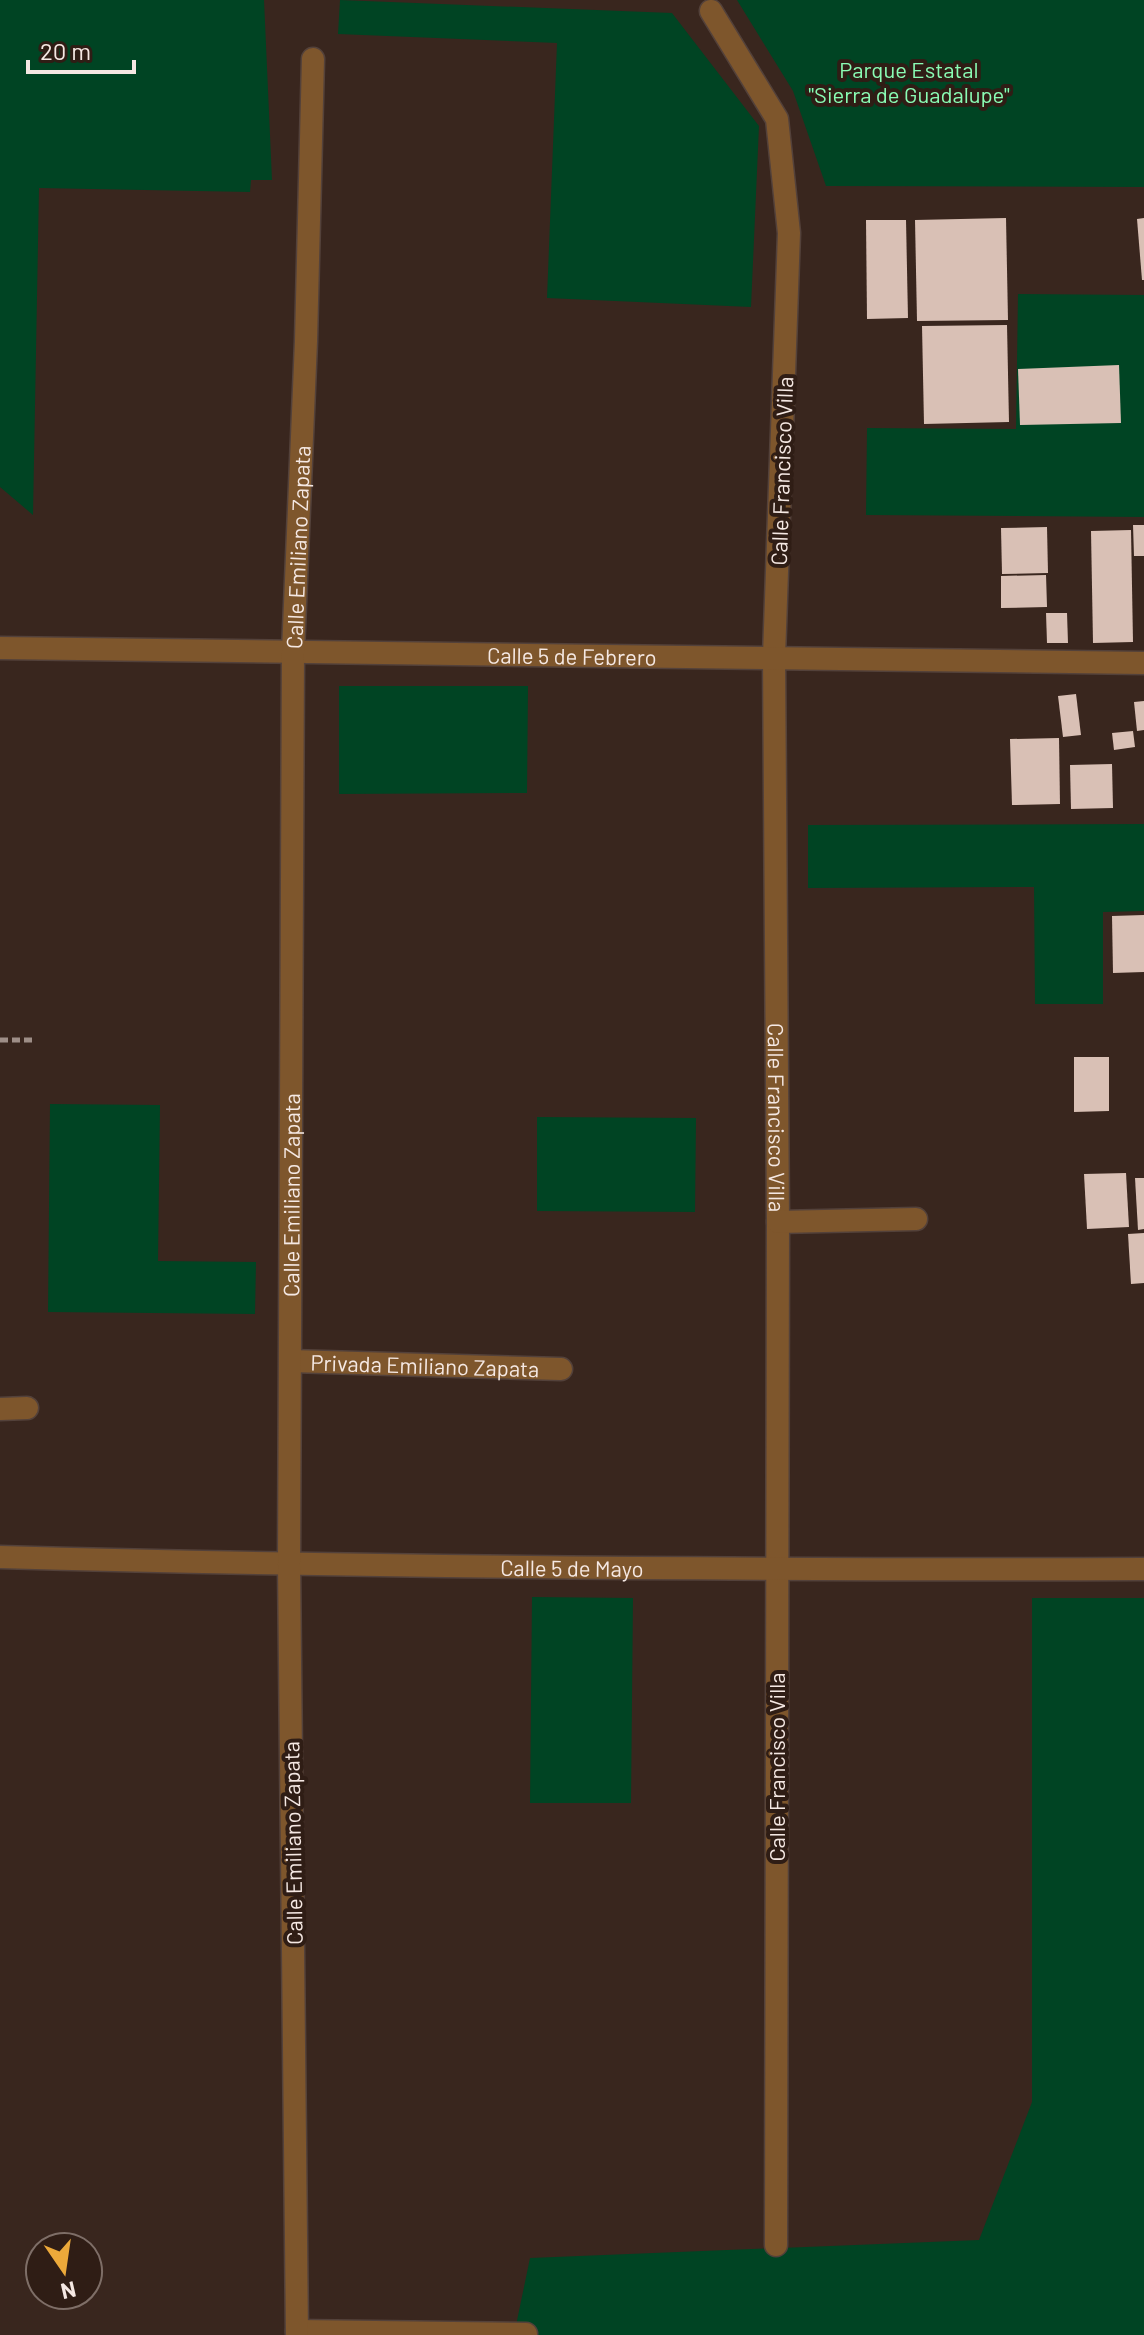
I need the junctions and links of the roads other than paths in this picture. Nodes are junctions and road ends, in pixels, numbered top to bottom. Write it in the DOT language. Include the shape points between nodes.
graph roads {
  1 [pos="711,11"];
  2 [pos="313,59"];
  3 [pos="0,648"];
  4 [pos="293,652"];
  5 [pos="774,656"];
  6 [pos="1144,663"];
  7 [pos="916,1219"];
  8 [pos="778,1222"];
  9 [pos="291,1361"];
  10 [pos="561,1369"];
  11 [pos="27,1408"];
  12 [pos="0,1409"];
  13 [pos="0,1557"];
  14 [pos="289,1565"];
  15 [pos="1144,1569"];
  16 [pos="776,1570"];
  17 [pos="776,2245"];
  18 [pos="297,2333"];
  19 [pos="526,2334"];
  1 -- 5 [label="street, Calle Francisco Villa" via="777,119 789,233"];
  2 -- 4 [label="street, Calle Emiliano Zapata"];
  3 -- 4 [label="street, Calle 5 de Febrero"];
  4 -- 5 [label="street, Calle 5 de Febrero"];
  4 -- 9 [label="street, Calle Emiliano Zapata"];
  5 -- 6 [label="street, Calle 5 de Febrero"];
  5 -- 8 [label="street, Calle Francisco Villa"];
  7 -- 8 [label="street"];
  8 -- 16 [label="street, Calle Francisco Villa"];
  9 -- 10 [label="street, Privada Emiliano Zapata"];
  9 -- 14 [label="street, Calle Emiliano Zapata"];
  11 -- 12 [label="street"];
  13 -- 14 [label="street, Calle 5 de Mayo"];
  14 -- 16 [label="street, Calle 5 de Mayo"];
  14 -- 18 [label="street, Calle Emiliano Zapata"];
  15 -- 16 [label="street, Calle 5 de Mayo"];
  16 -- 17 [label="street, Calle Francisco Villa"];
  18 -- 19 [label="street, Calle Emiliano Zapata"];
}
